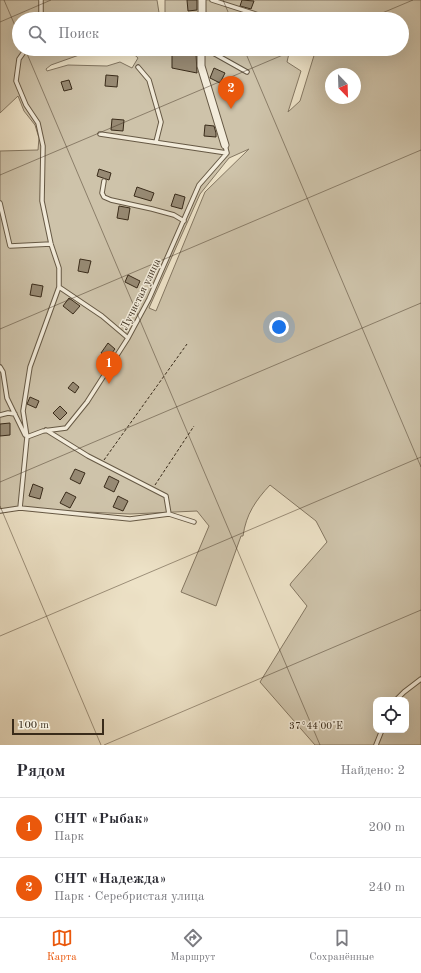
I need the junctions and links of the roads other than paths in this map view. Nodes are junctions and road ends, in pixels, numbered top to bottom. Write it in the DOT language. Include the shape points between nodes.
graph roads {
  1 [pos="41,0"];
  2 [pos="202,0"];
  3 [pos="212,0"];
  4 [pos="41,12"];
  5 [pos="202,12"];
  6 [pos="249,12"];
  7 [pos="21,56"];
  8 [pos="201,56"];
  9 [pos="218,56"];
  10 [pos="138,67"];
  11 [pos="247,72"];
  12 [pos="100,134"];
  13 [pos="156,142"];
  14 [pos="225,145"];
  15 [pos="227,153"];
  16 [pos="104,181"];
  17 [pos="0,204"];
  18 [pos="184,221"];
  19 [pos="51,244"];
  20 [pos="59,287"];
  21 [pos="128,338"];
  22 [pos="0,367"];
  23 [pos="15,414"];
  24 [pos="0,415"];
  25 [pos="46,430"];
  26 [pos="27,437"];
  27 [pos="20,508"];
  28 [pos="0,511"];
  29 [pos="169,514"];
  30 [pos="194,522"];
  31 [pos="421,679"];
  32 [pos="399,697"];
  33 [pos="381,733"];
  34 [pos="376,745"];
  1 -- 4 [label="lane"];
  2 -- 5 [label="street"];
  3 -- 6 [label="lane"];
  7 -- 19 [label="lane" via="16,81 26,105 38,123 43,146 42,201"];
  8 -- 14 [label="street" via="201,66"];
  9 -- 11 [label="lane"];
  10 -- 13 [label="lane" via="150,80 161,122"];
  12 -- 13 [label="lane"];
  13 -- 15 [label="lane"];
  14 -- 15 [label="lane"];
  15 -- 18 [label="lane, Лучистая улица" via="199,185"];
  16 -- 18 [label="lane" via="104,197 174,215"];
  17 -- 19 [label="lane" via="10,246"];
  18 -- 21 [label="lane, Лучистая улица" via="150,299"];
  19 -- 20 [label="lane" via="59,268"];
  20 -- 21 [label="lane" via="102,316"];
  20 -- 26 [label="lane" via="30,367 23,411"];
  21 -- 25 [label="lane, Лучистая улица" via="87,402 66,428"];
  22 -- 23 [label="lane" via="7,398"];
  23 -- 24 [label="lane"];
  23 -- 26 [label="lane"];
  25 -- 26 [label="lane, Лучистая улица"];
  25 -- 29 [label="lane" via="88,456 166,496"];
  26 -- 27 [label="lane"];
  27 -- 28 [label="lane"];
  27 -- 29 [label="lane" via="130,519"];
  29 -- 30 [label="lane"];
  31 -- 32 [label="lane"];
  33 -- 34 [label="lane"];
}
